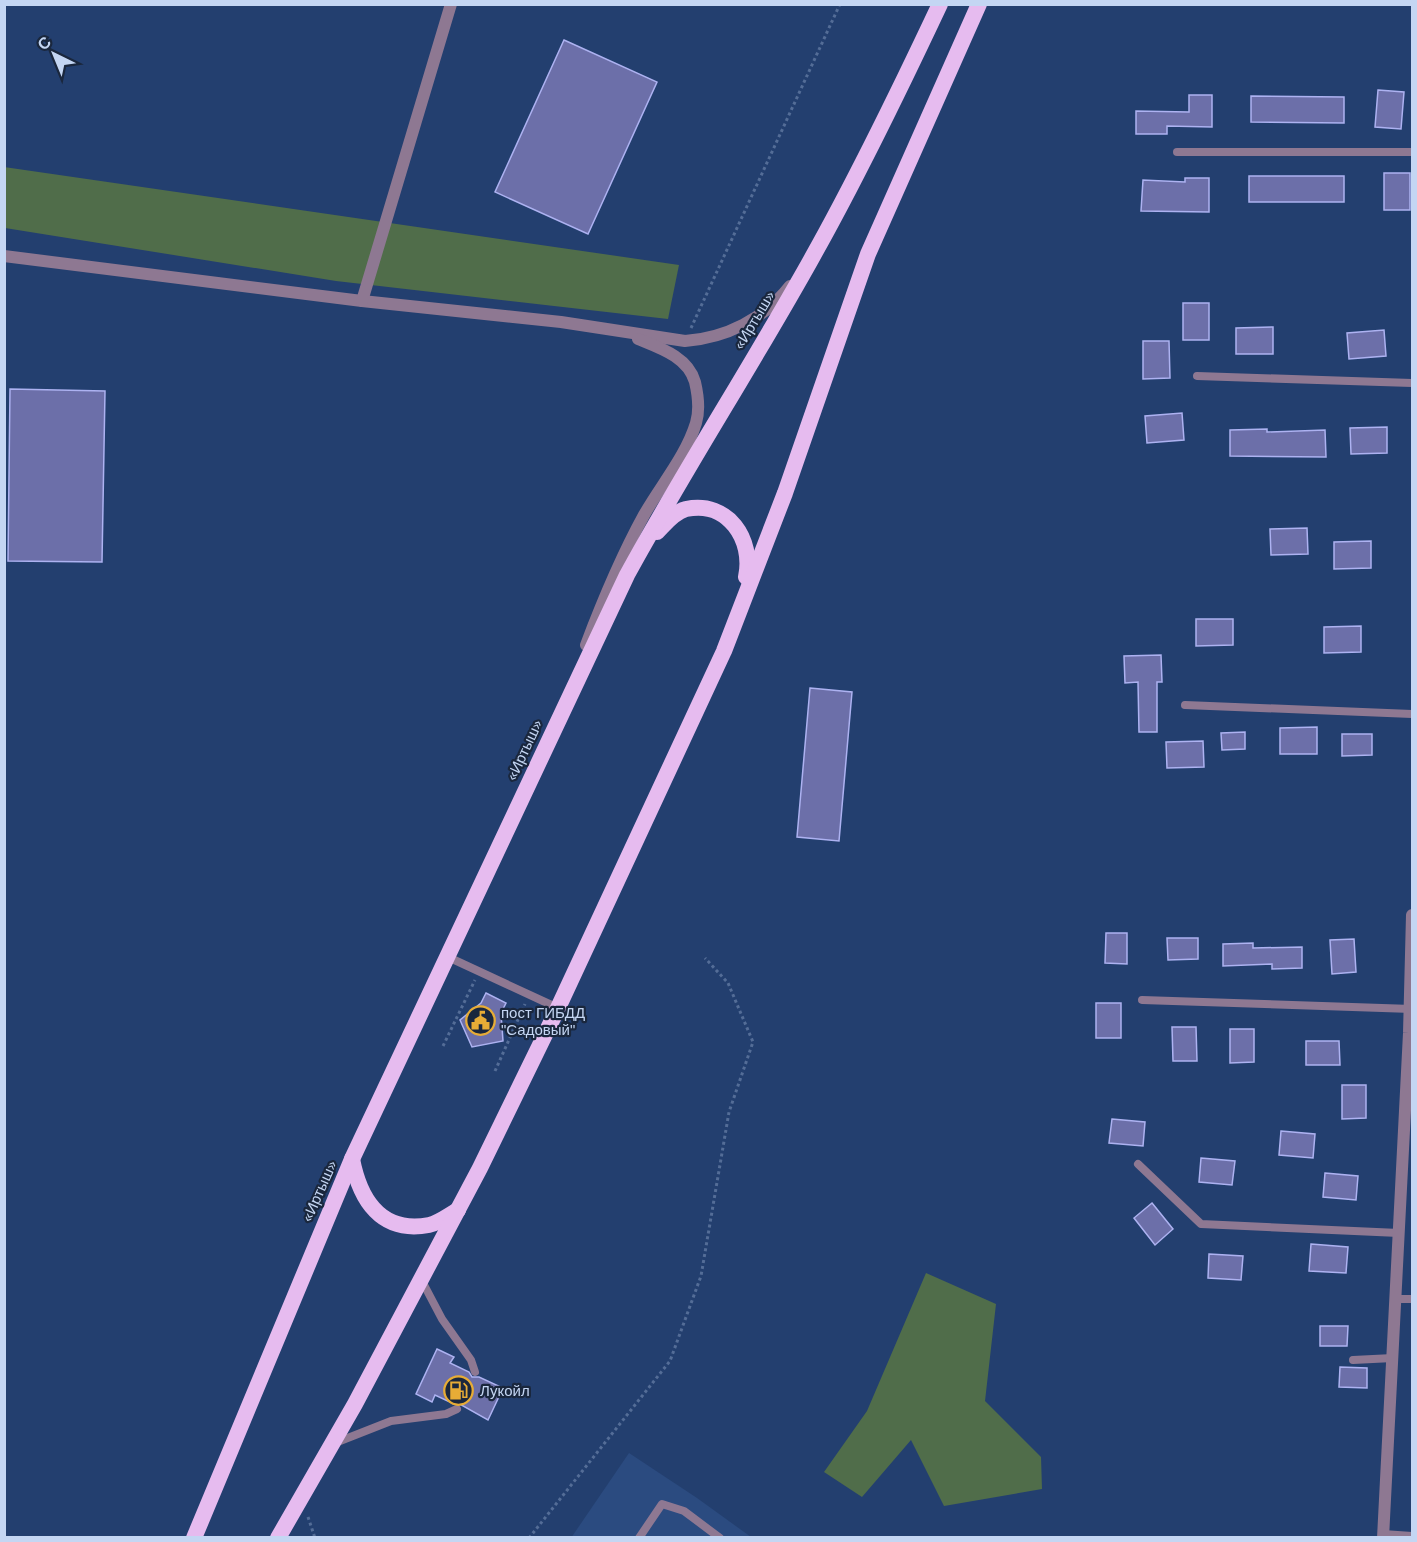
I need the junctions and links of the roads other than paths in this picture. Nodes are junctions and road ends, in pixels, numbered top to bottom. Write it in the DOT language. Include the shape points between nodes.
graph roads {
  1 [pos="451,4"];
  2 [pos="940,4"];
  3 [pos="979,4"];
  4 [pos="1177,152"];
  5 [pos="1413,152"];
  6 [pos="4,256"];
  7 [pos="813,257"];
  8 [pos="362,301"];
  9 [pos="618,331"];
  10 [pos="1197,376"];
  11 [pos="1413,383"];
  12 [pos="627,575"];
  13 [pos="735,622"];
  14 [pos="1185,705"];
  15 [pos="564,708"];
  16 [pos="1413,714"];
  17 [pos="1413,915"];
  18 [pos="448,957"];
  19 [pos="1142,1000"];
  20 [pos="558,1008"];
  21 [pos="1411,1009"];
  22 [pos="352,1159"];
  23 [pos="1138,1164"];
  24 [pos="459,1210"];
  25 [pos="1399,1233"];
  26 [pos="422,1280"];
  27 [pos="1396,1299"];
  28 [pos="1413,1299"];
  29 [pos="1393,1358"];
  30 [pos="1353,1360"];
  31 [pos="475,1372"];
  32 [pos="457,1409"];
  33 [pos="333,1443"];
  34 [pos="1383,1536"];
  35 [pos="1413,1536"];
  36 [pos="194,1538"];
  37 [pos="278,1538"];
  38 [pos="639,1538"];
  39 [pos="720,1538"];
  1 -- 8 [label="street"];
  2 -- 7 [label="highway, «Иртыш»"];
  3 -- 13 [label="highway" via="868,254"];
  4 -- 5 [label="lane"];
  6 -- 8 [label="street"];
  7 -- 9 [label="street" via="788,290 752,320 729,332 704,340 685,340"];
  7 -- 12 [label="highway, «Иртыш»"];
  8 -- 9 [label="street"];
  9 -- 15 [label="street" via="673,355 686,365 694,379 698,409 689,439 609,582"];
  10 -- 11 [label="lane"];
  12 -- 13 [label="highway" via="672,517 685,509 716,512 740,530 747,548 748,567"];
  12 -- 15 [label="highway, «Иртыш»"];
  13 -- 20 [label="highway"];
  14 -- 16 [label="lane"];
  15 -- 18 [label="highway, «Иртыш»"];
  17 -- 21 [label="street"];
  18 -- 20 [label="lane"];
  18 -- 22 [label="highway, «Иртыш»"];
  19 -- 21 [label="lane"];
  20 -- 24 [label="highway"];
  21 -- 25 [label="street"];
  22 -- 24 [label="highway" via="365,1201 386,1218 412,1226 431,1224"];
  22 -- 36 [label="highway, «Иртыш»"];
  23 -- 25 [label="lane" via="1201,1224"];
  24 -- 26 [label="highway"];
  25 -- 27 [label="street"];
  26 -- 31 [label="lane" via="441,1319 471,1360"];
  26 -- 33 [label="highway"];
  27 -- 28 [label="lane"];
  27 -- 29 [label="street"];
  29 -- 30 [label="lane"];
  29 -- 34 [label="street"];
  32 -- 33 [label="lane" via="391,1421"];
  33 -- 37 [label="highway"];
  34 -- 35 [label="lane"];
  38 -- 39 [label="lane" via="662,1504 684,1511"];
}
